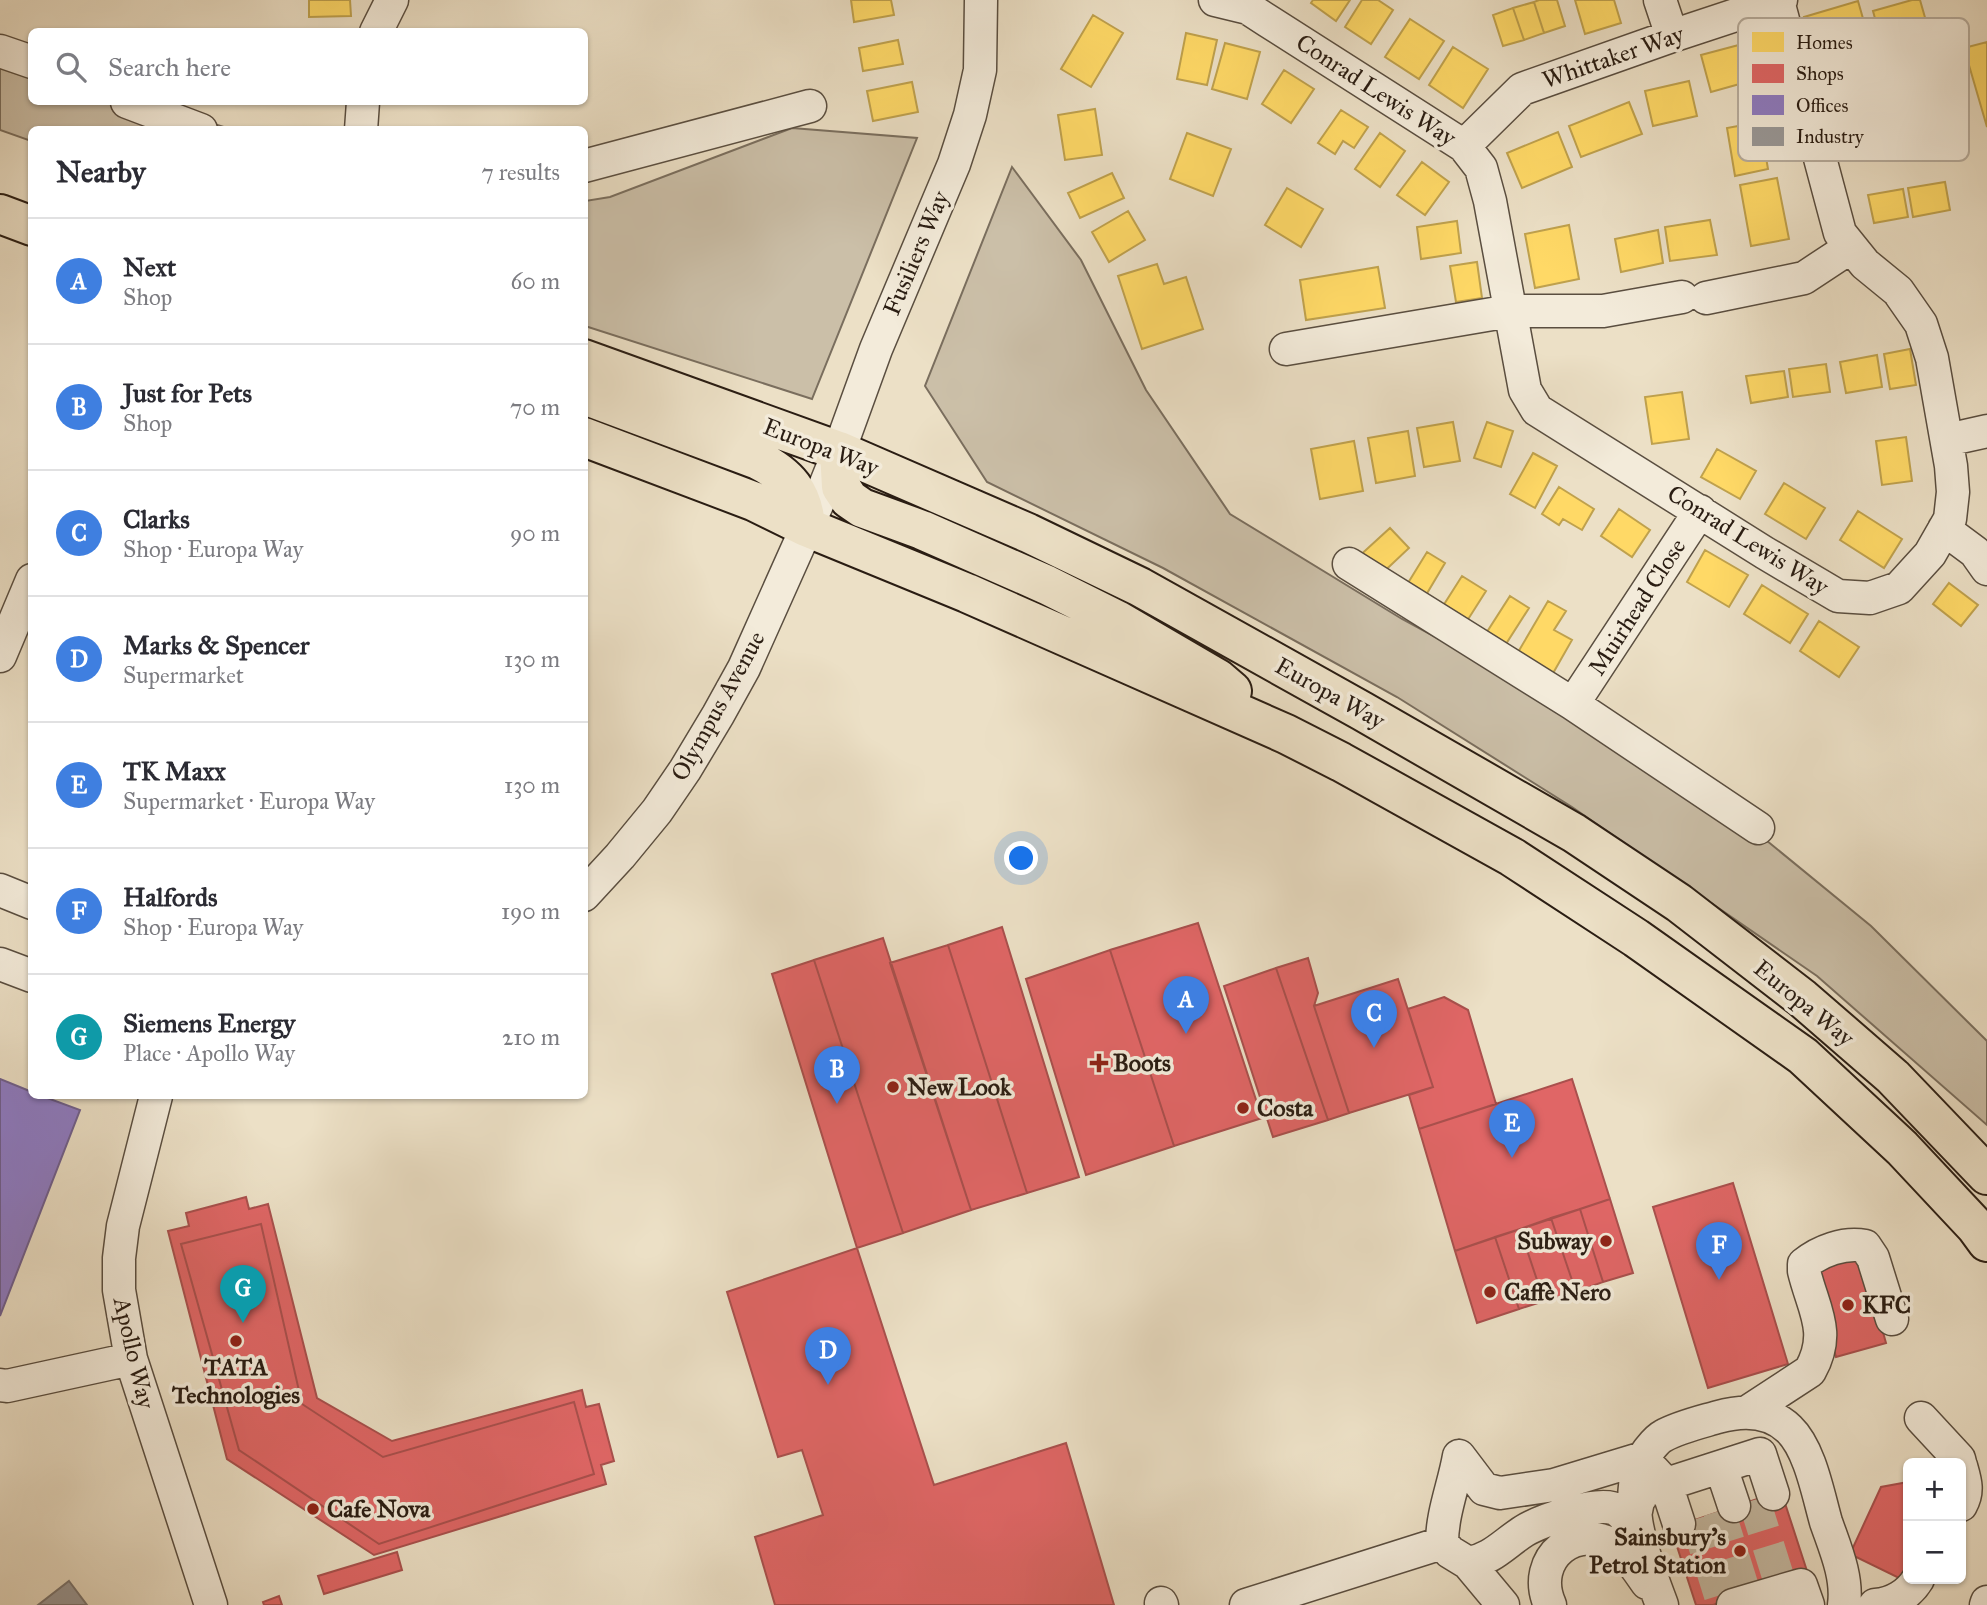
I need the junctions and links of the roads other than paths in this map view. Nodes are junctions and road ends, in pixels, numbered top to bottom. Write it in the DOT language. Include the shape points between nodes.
graph roads {
  1 [pos="392,0"];
  2 [pos="981,0"];
  3 [pos="1214,0"];
  4 [pos="1660,0"];
  5 [pos="1779,0"];
  6 [pos="1250,4"];
  7 [pos="1784,18"];
  8 [pos="378,28"];
  9 [pos="1672,36"];
  10 [pos="0,51"];
  11 [pos="28,61"];
  12 [pos="135,105"];
  13 [pos="363,105"];
  14 [pos="810,106"];
  15 [pos="190,126"];
  16 [pos="361,126"];
  17 [pos="1464,146"];
  18 [pos="1821,161"];
  19 [pos="588,165"];
  20 [pos="0,194"];
  21 [pos="28,202"];
  22 [pos="0,214"];
  23 [pos="28,224"];
  24 [pos="1851,247"];
  25 [pos="1510,311"];
  26 [pos="1286,349"];
  27 [pos="588,360"];
  28 [pos="588,396"];
  29 [pos="1987,431"];
  30 [pos="588,439"];
  31 [pos="1947,440"];
  32 [pos="839,451"];
  33 [pos="1700,511"];
  34 [pos="813,513"];
  35 [pos="1944,529"];
  36 [pos="1349,564"];
  37 [pos="1987,569"];
  38 [pos="28,590"];
  39 [pos="0,656"];
  40 [pos="1573,704"];
  41 [pos="1286,734"];
  42 [pos="1758,828"];
  43 [pos="0,890"];
  44 [pos="588,891"];
  45 [pos="28,901"];
  46 [pos="0,964"];
  47 [pos="28,974"];
  48 [pos="155,1099"];
  49 [pos="1987,1175"];
  50 [pos="1982,1235"];
  51 [pos="1892,1319"];
  52 [pos="131,1359"];
  53 [pos="0,1385"];
  54 [pos="1749,1411"];
  55 [pos="1921,1418"];
  56 [pos="1643,1458"];
  57 [pos="1958,1458"];
  58 [pos="1704,1472"];
  59 [pos="1554,1485"];
  60 [pos="1636,1511"];
  61 [pos="1443,1532"];
  62 [pos="1640,1542"];
  63 [pos="1468,1563"];
  64 [pos="1915,1584"];
  65 [pos="1290,1598"];
  66 [pos="1662,1604"];
  67 [pos="211,1605"];
  68 [pos="1246,1605"];
  69 [pos="1503,1605"];
  70 [pos="1550,1605"];
  71 [pos="1858,1605"];
  1 -- 8 [label="street"];
  2 -- 32 [label="street, Fusiliers Way" via="979,69 970,116"];
  3 -- 6 [label="street, Conrad Lewis Way"];
  4 -- 9 [label="street"];
  5 -- 7 [label="street, Conrad Lewis Way"];
  5 -- 9 [label="street, Whittaker Way"];
  6 -- 17 [label="street, Conrad Lewis Way"];
  9 -- 17 [label="street, Whittaker Way" via="1522,89"];
  10 -- 11 [label="street"];
  12 -- 15 [label="street"];
  13 -- 16 [label="street"];
  14 -- 19 [label="street"];
  17 -- 25 [label="street, Conrad Lewis Way" via="1481,168"];
  18 -- 24 [label="street, Conrad Lewis Way" via="1840,233"];
  20 -- 21 [label="highway"];
  22 -- 23 [label="highway"];
  24 -- 25 [label="street" via="1804,278 1603,311"];
  24 -- 31 [label="street, Conrad Lewis Way" via="1898,291 1921,324"];
  25 -- 26 [label="street"];
  25 -- 33 [label="street, Conrad Lewis Way" via="1525,390 1537,410"];
  27 -- 32 [label="highway, Europa Way"];
  28 -- 34 [label="highway" via="772,467 785,477 805,512"];
  29 -- 31 [label="street"];
  30 -- 34 [label="highway, Europa Way" via="753,501"];
  31 -- 35 [label="street, Conrad Lewis Way" via="1953,492"];
  32 -- 34 [label="street, Fusiliers Way"];
  32 -- 41 [label="highway" via="841,487 862,508 922,530 1118,620 1218,679"];
  32 -- 49 [label="highway, Europa Way" via="1140,587 1574,833 1679,903 1802,999 1893,1077"];
  33 -- 35 [label="street, Conrad Lewis Way" via="1838,596 1870,598 1899,588 1930,554"];
  33 -- 40 [label="street, Muirhead Close"];
  34 -- 41 [label="highway, Europa Way" via="967,593"];
  34 -- 44 [label="street, Olympus Avenue" via="744,668 685,770 657,811"];
  35 -- 37 [label="street" via="1975,552"];
  36 -- 40 [label="street"];
  38 -- 39 [label="street"];
  40 -- 42 [label="street"];
  41 -- 50 [label="highway, Europa Way" via="1512,857 1803,1056 1902,1148"];
  43 -- 45 [label="street"];
  46 -- 47 [label="street"];
  48 -- 52 [label="street, Apollo Way" via="119,1258 119,1290"];
  51 -- 54 [label="street" via="1871,1251 1849,1245 1816,1254 1804,1264 1804,1271 1820,1326 1816,1361 1810,1371"];
  52 -- 53 [label="street"];
  52 -- 67 [label="street, Apollo Way"];
  54 -- 56 [label="street" via="1661,1436"];
  54 -- 71 [label="street" via="1776,1420 1798,1440 1845,1590"];
  55 -- 57 [label="street"];
  56 -- 58 [label="street"];
  56 -- 59 [label="street"];
  56 -- 60 [label="street" via="1634,1494"];
  58 -- 58 [label="street" via="1726,1509"];
  58 -- 60 [label="street" via="1645,1491"];
  59 -- 61 [label="street" via="1507,1507 1469,1507"];
  59 -- 61 [label="street" via="1490,1491 1478,1483 1459,1456"];
  60 -- 62 [label="street"];
  61 -- 63 [label="street" via="1450,1552"];
  61 -- 65 [label="street"];
  62 -- 63 [label="street" via="1619,1511 1604,1506 1539,1524 1487,1558"];
  62 -- 66 [label="street"];
  63 -- 69 [label="street"];
  64 -- 71 [label="street" via="1884,1604"];
  65 -- 68 [label="street"];
  66 -- 70 [label="street" via="1621,1550 1601,1541 1575,1540 1552,1556 1546,1567 1544,1588"];
}
